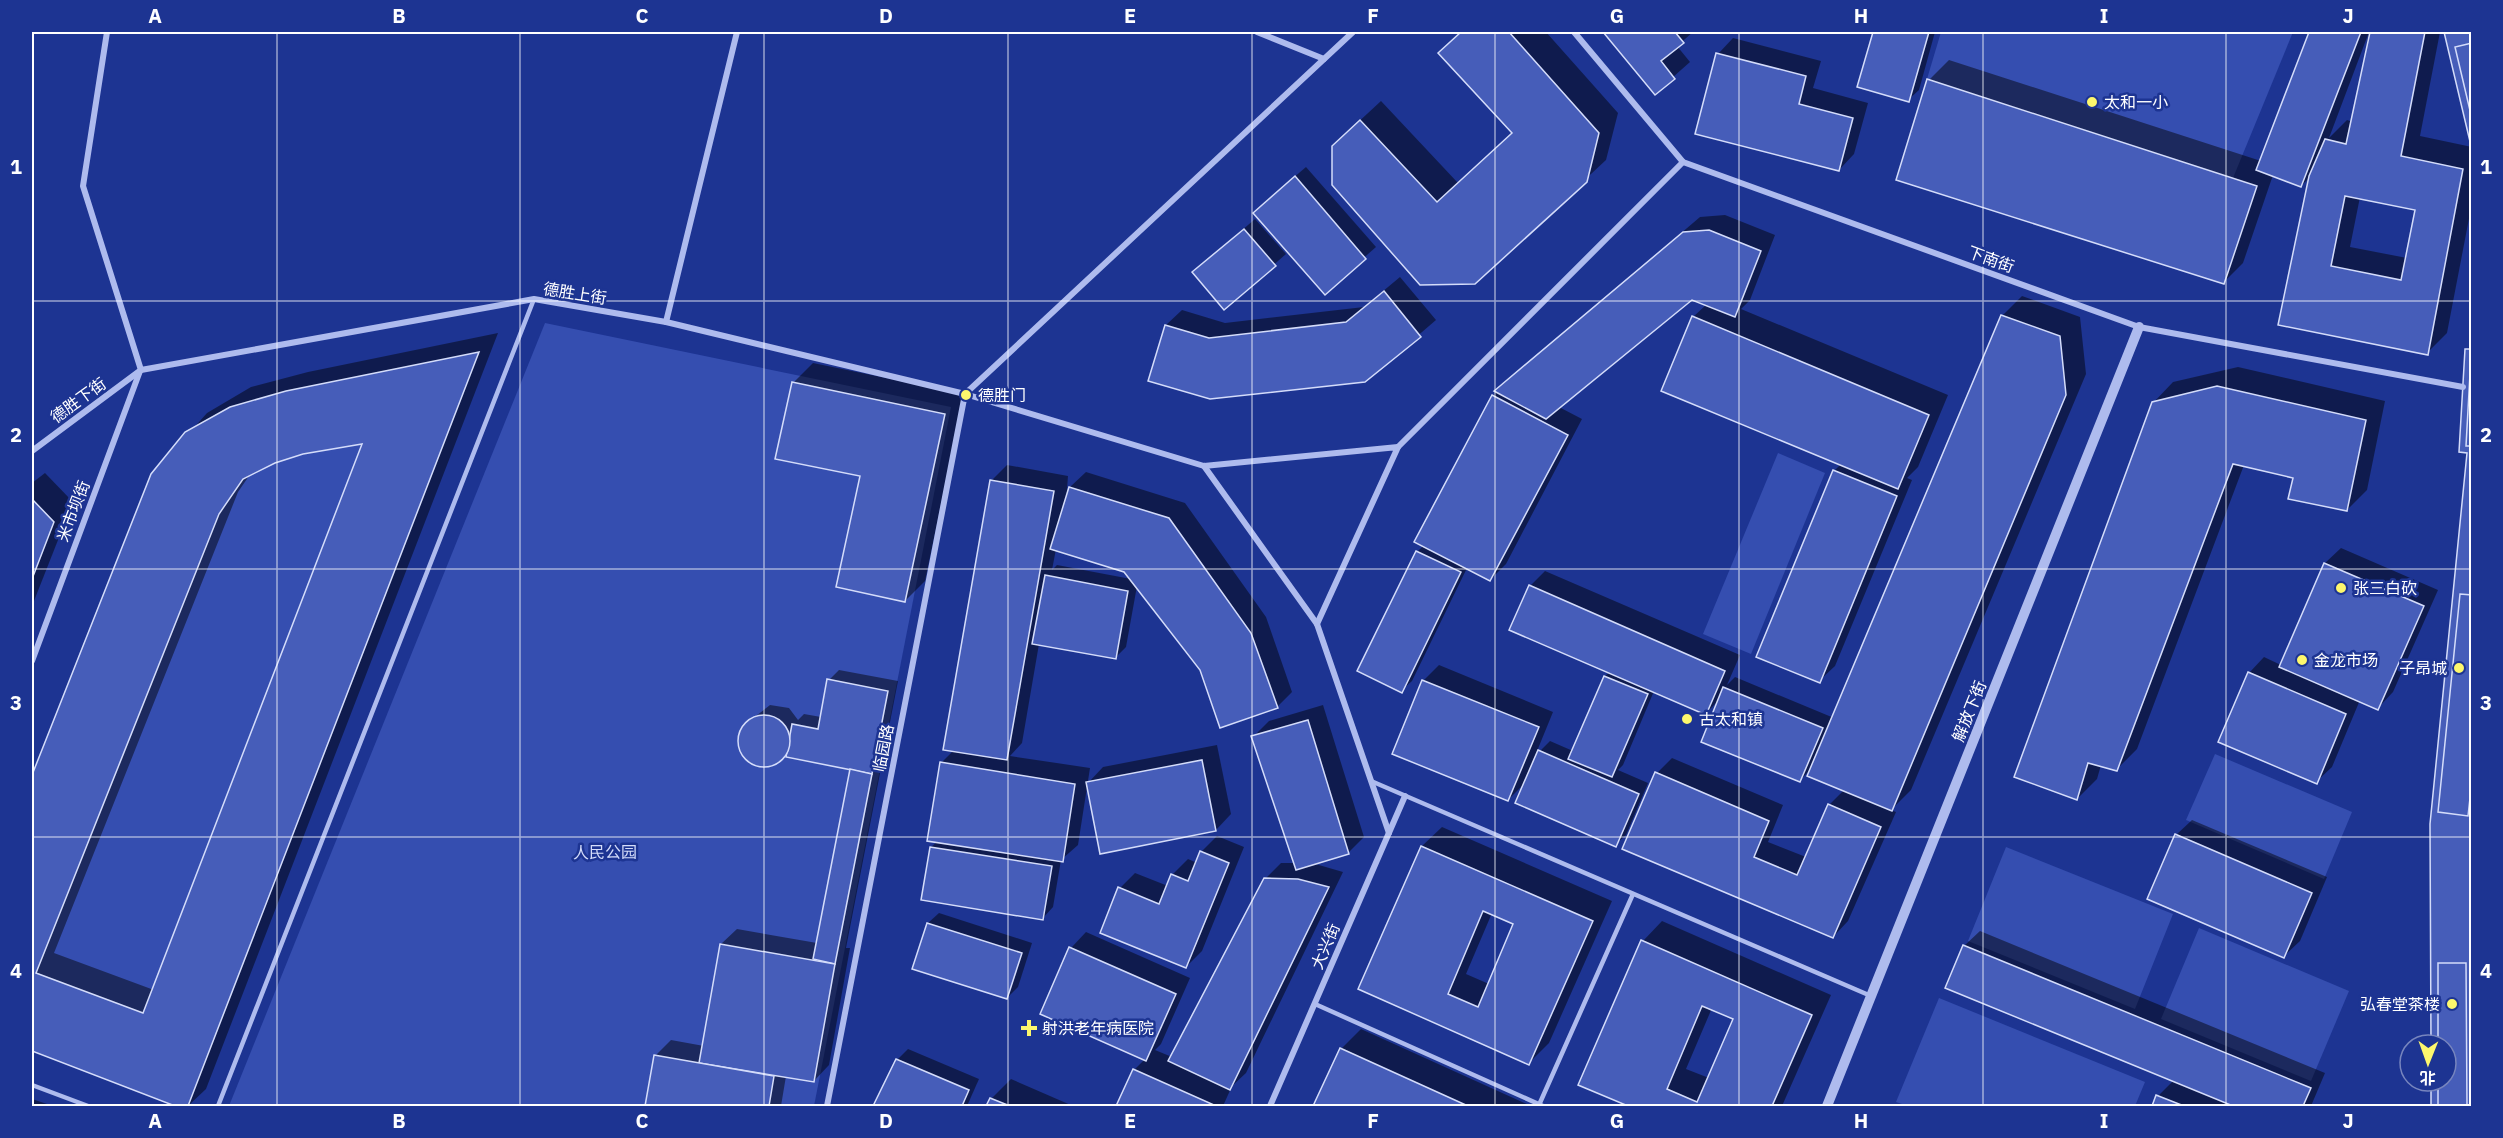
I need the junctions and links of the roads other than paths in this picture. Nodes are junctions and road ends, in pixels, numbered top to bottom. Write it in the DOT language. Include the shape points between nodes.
graph roads {
  1 [pos="107,32"];
  2 [pos="737,32"];
  3 [pos="1257,32"];
  4 [pos="1353,32"];
  5 [pos="1574,32"];
  6 [pos="1324,59"];
  7 [pos="1683,162"];
  8 [pos="534,299"];
  9 [pos="666,322"];
  10 [pos="2139,327"];
  11 [pos="141,370"];
  12 [pos="2463,387"];
  13 [pos="965,394"];
  14 [pos="1398,447"];
  15 [pos="32,451"];
  16 [pos="1204,466"];
  17 [pos="1317,624"];
  18 [pos="32,661"];
  19 [pos="1371,781"];
  20 [pos="1405,796"];
  21 [pos="1389,833"];
  22 [pos="1633,894"];
  23 [pos="1871,996"];
  24 [pos="1315,1004"];
  25 [pos="32,1085"];
  26 [pos="1541,1106"];
  27 [pos="88,1107"];
  28 [pos="218,1107"];
  29 [pos="827,1107"];
  30 [pos="1270,1107"];
  31 [pos="1827,1107"];
  1 -- 11 [label="street" via="83,186"];
  2 -- 9 [label="street"];
  3 -- 6 [label="street"];
  4 -- 6 [label="street"];
  5 -- 7 [label="street"];
  6 -- 13 [label="street"];
  7 -- 10 [label="street, 下南街"];
  7 -- 14 [label="street"];
  8 -- 9 [label="street, 德胜上街"];
  8 -- 11 [label="street, 德胜上街"];
  8 -- 28 [label="lane"];
  9 -- 13 [label="street, 德胜上街"];
  10 -- 12 [label="street, 下南街"];
  10 -- 23 [label="street, 解放下街"];
  11 -- 15 [label="street, 德胜下街"];
  11 -- 18 [label="street, 米市坝街"];
  13 -- 16 [label="street, 德胜上街"];
  13 -- 29 [label="street, 临园路"];
  14 -- 16 [label="street"];
  14 -- 17 [label="street"];
  16 -- 17 [label="street"];
  17 -- 19 [label="street"];
  19 -- 20 [label="lane"];
  19 -- 21 [label="street"];
  20 -- 21 [label="street, 大兴街"];
  20 -- 22 [label="lane"];
  21 -- 24 [label="street, 大兴街"];
  22 -- 23 [label="lane"];
  22 -- 26 [label="lane"];
  23 -- 31 [label="street, 解放下街"];
  24 -- 26 [label="lane"];
  24 -- 30 [label="street, 大兴街"];
  25 -- 27 [label="lane"];
}
